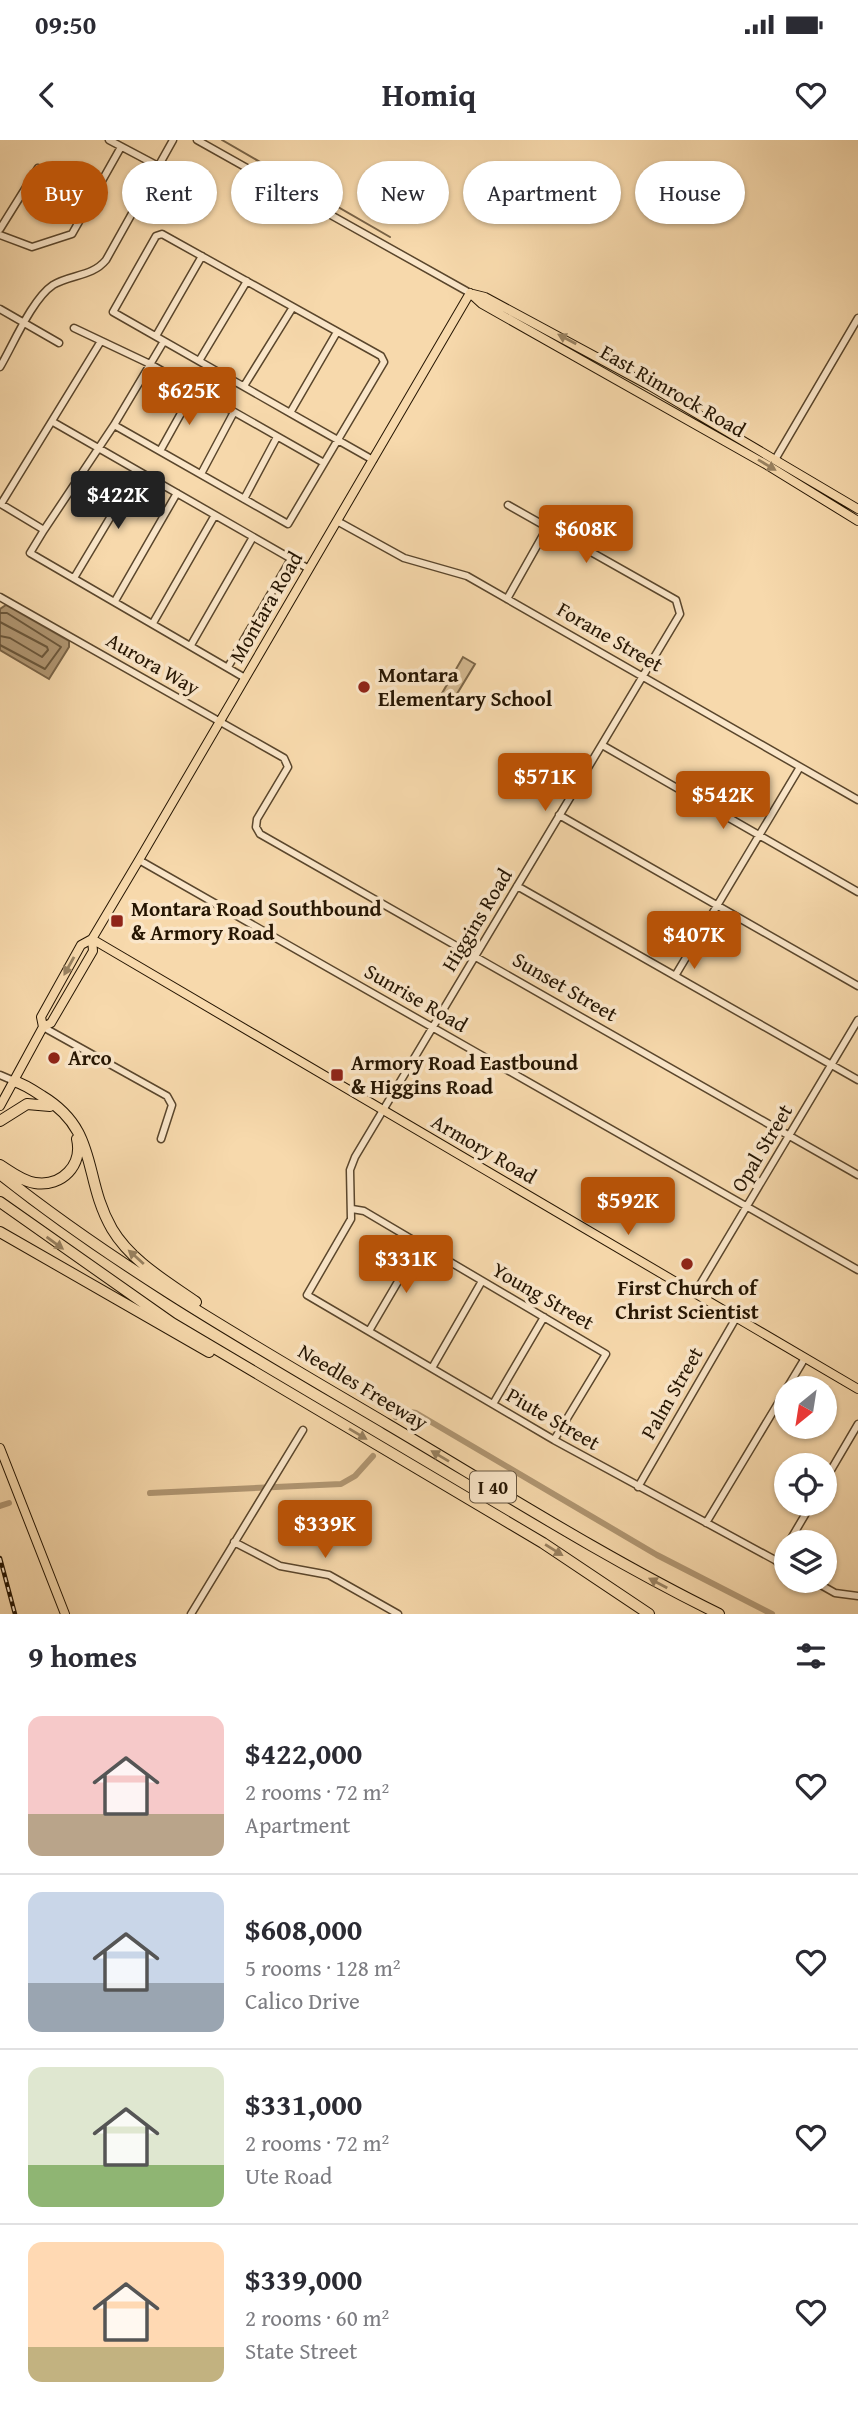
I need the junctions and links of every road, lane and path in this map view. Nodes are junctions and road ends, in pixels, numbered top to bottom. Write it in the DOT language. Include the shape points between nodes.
graph roads {
  1 [pos="109,140"];
  2 [pos="173,140"];
  3 [pos="197,140"];
  4 [pos="121,147"];
  5 [pos="148,161"];
  6 [pos="161,161"];
  7 [pos="21,197"];
  8 [pos="126,224"];
  9 [pos="0,232"];
  10 [pos="202,256"];
  11 [pos="247,281"];
  12 [pos="470,293"];
  13 [pos="293,307"];
  14 [pos="0,310"];
  15 [pos="858,318"];
  16 [pos="25,324"];
  17 [pos="74,328"];
  18 [pos="337,332"];
  19 [pos="156,336"];
  20 [pos="101,341"];
  21 [pos="164,341"];
  22 [pos="59,343"];
  23 [pos="199,361"];
  24 [pos="150,365"];
  25 [pos="0,367"];
  26 [pos="244,386"];
  27 [pos="194,390"];
  28 [pos="234,412"];
  29 [pos="290,413"];
  30 [pos="53,422"];
  31 [pos="114,425"];
  32 [pos="277,437"];
  33 [pos="338,440"];
  34 [pos="97,447"];
  35 [pos="160,451"];
  36 [pos="776,458"];
  37 [pos="373,460"];
  38 [pos="324,463"];
  39 [pos="138,471"];
  40 [pos="201,474"];
  41 [pos="177,494"];
  42 [pos="244,499"];
  43 [pos="508,505"];
  44 [pos="858,509"];
  45 [pos="215,515"];
  46 [pos="337,521"];
  47 [pos="858,521"];
  48 [pos="547,528"];
  49 [pos="44,530"];
  50 [pos="253,537"];
  51 [pos="291,559"];
  52 [pos="309,569"];
  53 [pos="74,578"];
  54 [pos="0,597"];
  55 [pos="507,599"];
  56 [pos="115,601"];
  57 [pos="153,623"];
  58 [pos="191,645"];
  59 [pos="228,667"];
  60 [pos="644,676"];
  61 [pos="245,678"];
  62 [pos="219,722"];
  63 [pos="602,745"];
  64 [pos="800,767"];
  65 [pos="858,800"];
  66 [pos="559,815"];
  67 [pos="256,827"];
  68 [pos="759,836"];
  69 [pos="139,860"];
  70 [pos="517,886"];
  71 [pos="858,892"];
  72 [pos="718,906"];
  73 [pos="92,939"];
  74 [pos="476,957"];
  75 [pos="675,976"];
  76 [pos="858,986"];
  77 [pos="858,1020"];
  78 [pos="43,1027"];
  79 [pos="433,1027"];
  80 [pos="831,1065"];
  81 [pos="0,1075"];
  82 [pos="858,1080"];
  83 [pos="13,1081"];
  84 [pos="0,1106"];
  85 [pos="50,1106"];
  86 [pos="384,1110"];
  87 [pos="0,1121"];
  88 [pos="790,1136"];
  89 [pos="161,1139"];
  90 [pos="0,1165"];
  91 [pos="0,1174"];
  92 [pos="858,1175"];
  93 [pos="0,1202"];
  94 [pos="747,1207"];
  95 [pos="352,1209"];
  96 [pos="0,1232"];
  97 [pos="420,1244"];
  98 [pos="858,1270"];
  99 [pos="482,1281"];
  100 [pos="695,1293"];
  101 [pos="307,1295"];
  102 [pos="544,1317"];
  103 [pos="736,1318"];
  104 [pos="369,1331"];
  105 [pos="271,1354"];
  106 [pos="805,1358"];
  107 [pos="432,1368"];
  108 [pos="795,1376"];
  109 [pos="858,1389"];
  110 [pos="299,1399"];
  111 [pos="493,1404"];
  112 [pos="774,1411"];
  113 [pos="858,1424"];
  114 [pos="303,1430"];
  115 [pos="554,1440"];
  116 [pos="0,1448"];
  117 [pos="837,1460"];
  118 [pos="638,1486"];
  119 [pos="706,1524"];
  120 [pos="234,1542"];
  121 [pos="774,1560"];
  122 [pos="835,1593"];
  123 [pos="857,1597"];
  124 [pos="65,1614"];
  125 [pos="191,1614"];
  126 [pos="398,1614"];
  127 [pos="649,1614"];
  128 [pos="719,1614"];
  1 -- 4 [label="street"];
  2 -- 6 [label="street"];
  3 -- 12 [label="street, East Rimrock Road"];
  4 -- 5 [label="street"];
  4 -- 9 [label="street" via="72,234 32,247"];
  7 -- 9 [label="street"];
  8 -- 16 [label="street" via="106,260 46,291"];
  10 -- 11 [label="street"];
  10 -- 19 [label="street"];
  10 -- 19 [label="street" via="162,234 156,236 113,312"];
  11 -- 13 [label="street"];
  11 -- 23 [label="street"];
  36 -- 12 [label="main road, East Rimrock Road, one-way" via="565,338 485,296"];
  12 -- 37 [label="main road, Montara Road"];
  12 -- 47 [label="main road, East Rimrock Road, one-way"];
  13 -- 18 [label="street"];
  13 -- 26 [label="street"];
  14 -- 16 [label="street"];
  15 -- 36 [label="street"];
  16 -- 22 [label="street"];
  16 -- 25 [label="street"];
  17 -- 20 [label="street"];
  18 -- 29 [label="street"];
  18 -- 33 [label="street" via="384,362"];
  19 -- 21 [label="street"];
  20 -- 24 [label="street"];
  20 -- 30 [label="street"];
  21 -- 23 [label="street"];
  21 -- 24 [label="street"];
  23 -- 26 [label="street"];
  24 -- 27 [label="street"];
  24 -- 31 [label="street"];
  26 -- 29 [label="street"];
  27 -- 28 [label="street"];
  27 -- 35 [label="street"];
  28 -- 32 [label="street"];
  28 -- 40 [label="street"];
  29 -- 33 [label="street"];
  30 -- 34 [label="street"];
  30 -- 49 [label="street" via="1,503"];
  31 -- 34 [label="street"];
  31 -- 35 [label="street"];
  32 -- 38 [label="street"];
  32 -- 42 [label="street"];
  33 -- 37 [label="street"];
  33 -- 38 [label="street"];
  34 -- 39 [label="street"];
  34 -- 49 [label="street"];
  35 -- 40 [label="street"];
  36 -- 44 [label="main road, East Rimrock Road"];
  37 -- 46 [label="main road, Montara Road"];
  38 -- 42 [label="street" via="288,524"];
  39 -- 41 [label="street"];
  39 -- 53 [label="street"];
  40 -- 42 [label="street"];
  41 -- 45 [label="street"];
  41 -- 56 [label="street"];
  43 -- 48 [label="street"];
  45 -- 50 [label="street"];
  45 -- 57 [label="street"];
  46 -- 52 [label="main road, Montara Road"];
  46 -- 55 [label="street, Forane Street" via="404,558 458,573"];
  48 -- 55 [label="street"];
  48 -- 60 [label="street, Higgins Road" via="676,600 680,614"];
  49 -- 53 [label="street" via="30,553"];
  50 -- 51 [label="street"];
  50 -- 58 [label="street"];
  51 -- 52 [label="street"];
  51 -- 59 [label="street"];
  52 -- 61 [label="main road, Montara Road"];
  53 -- 56 [label="street"];
  54 -- 62 [label="street, Aurora Way"];
  55 -- 60 [label="street, Forane Street"];
  56 -- 57 [label="street"];
  57 -- 58 [label="street"];
  58 -- 59 [label="street"];
  59 -- 61 [label="street"];
  60 -- 63 [label="street, Higgins Road"];
  60 -- 64 [label="street, Forane Street"];
  61 -- 62 [label="main road, Montara Road"];
  62 -- 67 [label="street, Aurora Way" via="287,762"];
  62 -- 69 [label="main road, Montara Road"];
  63 -- 66 [label="street, Higgins Road"];
  63 -- 68 [label="street"];
  64 -- 65 [label="street, Forane Street"];
  64 -- 68 [label="street"];
  66 -- 70 [label="street, Higgins Road"];
  66 -- 72 [label="street"];
  67 -- 74 [label="street, Sunset Street" via="260,834"];
  68 -- 71 [label="street"];
  68 -- 72 [label="street"];
  69 -- 73 [label="main road, Montara Road"];
  69 -- 79 [label="street, Sunrise Road"];
  70 -- 74 [label="street, Higgins Road"];
  70 -- 75 [label="street"];
  72 -- 75 [label="street"];
  72 -- 76 [label="street"];
  73 -- 78 [label="main road, Montara Road" via="93,950 51,1023"];
  73 -- 78 [label="main road, Montara Road, one-way" via="81,945 41,1017"];
  73 -- 86 [label="main road, Armory Road"];
  74 -- 79 [label="street, Higgins Road"];
  74 -- 88 [label="street, Sunset Street"];
  75 -- 80 [label="street"];
  77 -- 80 [label="street, Opal Street"];
  78 -- 83 [label="main road, Montara Road"];
  78 -- 89 [label="street" via="167,1096 172,1105"];
  79 -- 86 [label="street, Higgins Road"];
  79 -- 94 [label="street, Sunrise Road"];
  80 -- 82 [label="street"];
  80 -- 88 [label="street, Opal Street"];
  81 -- 83 [label="street"];
  83 -- 84 [label="main road, Montara Road"];
  83 -- 85 [label="highway"];
  105 -- 83 [label="highway, one-way" via="127,1250 104,1211 74,1121 56,1104"];
  85 -- 87 [label="highway" via="27,1104"];
  85 -- 90 [label="highway" via="66,1119 77,1138 74,1166 60,1180 43,1183 25,1180"];
  86 -- 95 [label="street, Higgins Road" via="350,1170"];
  86 -- 100 [label="main road, Armory Road"];
  88 -- 92 [label="street, Sunset Street"];
  88 -- 94 [label="street, Opal Street"];
  91 -- 105 [label="highway, Needles Freeway / I 40" via="130,1268"];
  93 -- 110 [label="highway, Needles Freeway / I 40, one-way" via="163,1317"];
  94 -- 98 [label="street, Sunrise Road"];
  94 -- 100 [label="street, Opal Street"];
  95 -- 97 [label="street, Young Street" via="364,1211"];
  95 -- 101 [label="street, Higgins Road" via="348,1226"];
  96 -- 110 [label="highway"];
  97 -- 99 [label="street, Young Street"];
  97 -- 104 [label="street"];
  99 -- 102 [label="street, Young Street"];
  99 -- 107 [label="street"];
  100 -- 103 [label="main road, Armory Road"];
  101 -- 104 [label="street, Piute Street"];
  102 -- 111 [label="street"];
  102 -- 115 [label="street, Young Street" via="606,1354"];
  103 -- 106 [label="main road, Armory Road"];
  103 -- 118 [label="street, Palm Street"];
  104 -- 107 [label="street, Piute Street"];
  128 -- 105 [label="highway, Needles Freeway / I 40, one-way" via="585,1541"];
  106 -- 108 [label="street"];
  106 -- 109 [label="main road, Armory Road"];
  107 -- 111 [label="street, Piute Street"];
  110 -- 127 [label="highway, Needles Freeway / I 40, one-way" via="543,1543"];
  111 -- 115 [label="street, Piute Street"];
  112 -- 119 [label="street"];
  113 -- 117 [label="street"];
  114 -- 120 [label="street"];
  115 -- 118 [label="street, Piute Street"];
  116 -- 124 [label="main road"];
  118 -- 119 [label="street, Piute Street"];
  119 -- 121 [label="street, Piute Street"];
  120 -- 125 [label="street"];
  120 -- 126 [label="street" via="280,1566 329,1575"];
  122 -- 123 [label="street"];
}
